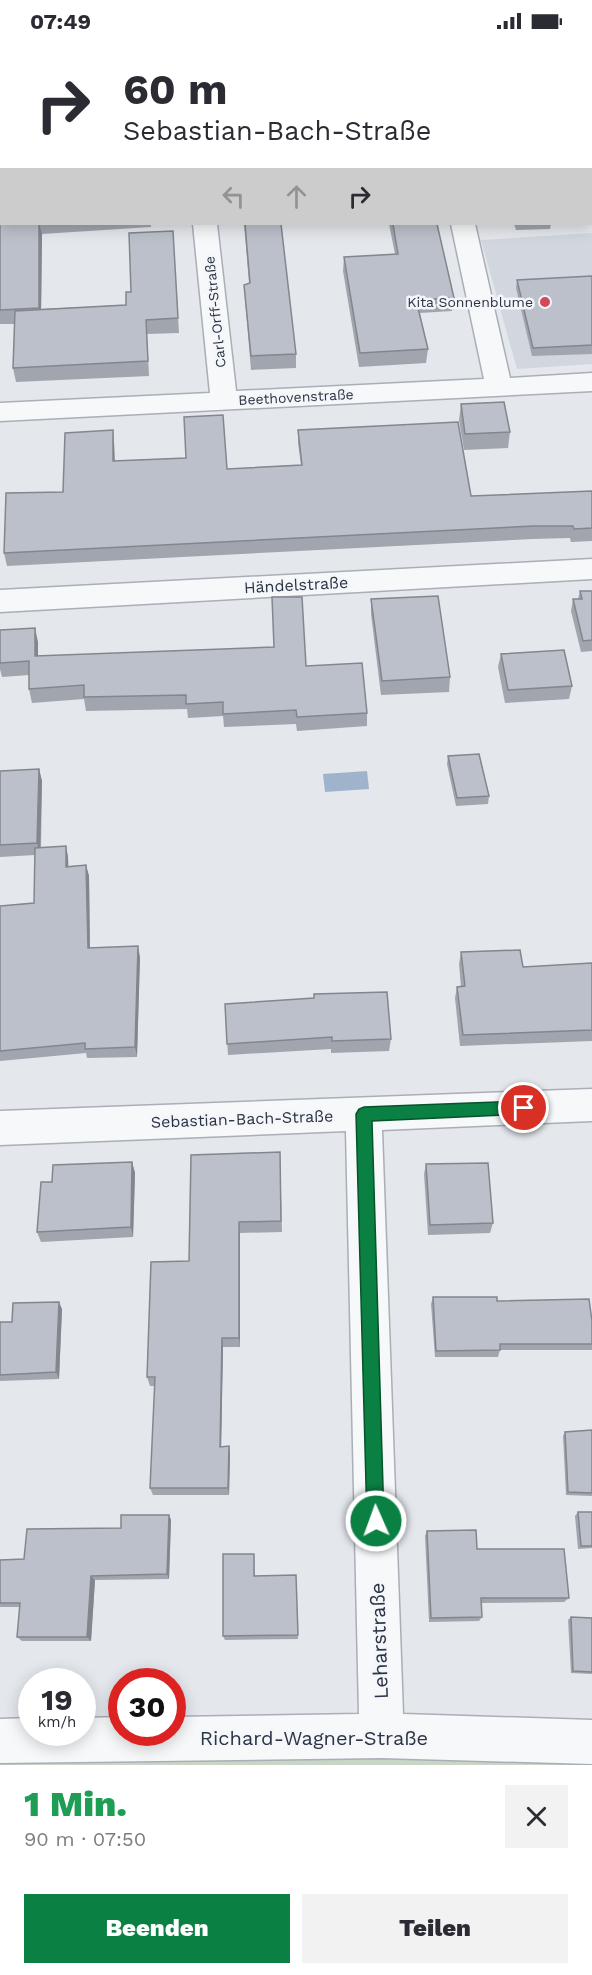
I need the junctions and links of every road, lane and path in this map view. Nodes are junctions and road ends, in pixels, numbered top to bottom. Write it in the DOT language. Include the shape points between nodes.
graph roads {
  1 [pos="206,225"];
  2 [pos="463,225"];
  3 [pos="592,382"];
  4 [pos="499,387"];
  5 [pos="224,400"];
  6 [pos="0,412"];
  7 [pos="592,568"];
  8 [pos="0,601"];
  9 [pos="592,1105"];
  10 [pos="364,1114"];
  11 [pos="0,1128"];
  12 [pos="382,1736"];
  13 [pos="0,1741"];
  14 [pos="592,1742"];
  1 -- 5 [label="street, Carl-Orff-Straße"];
  2 -- 4 [label="street"];
  3 -- 4 [label="street, Beethovenstraße"];
  4 -- 5 [label="street, Beethovenstraße"];
  5 -- 6 [label="street, Beethovenstraße"];
  7 -- 8 [label="street, Händelstraße"];
  9 -- 10 [label="street, Sebastian-Bach-Straße"];
  10 -- 11 [label="street, Sebastian-Bach-Straße"];
  10 -- 12 [label="street, Leharstraße"];
  12 -- 13 [label="street, Richard-Wagner-Straße"];
  12 -- 14 [label="street, Richard-Wagner-Straße"];
}
